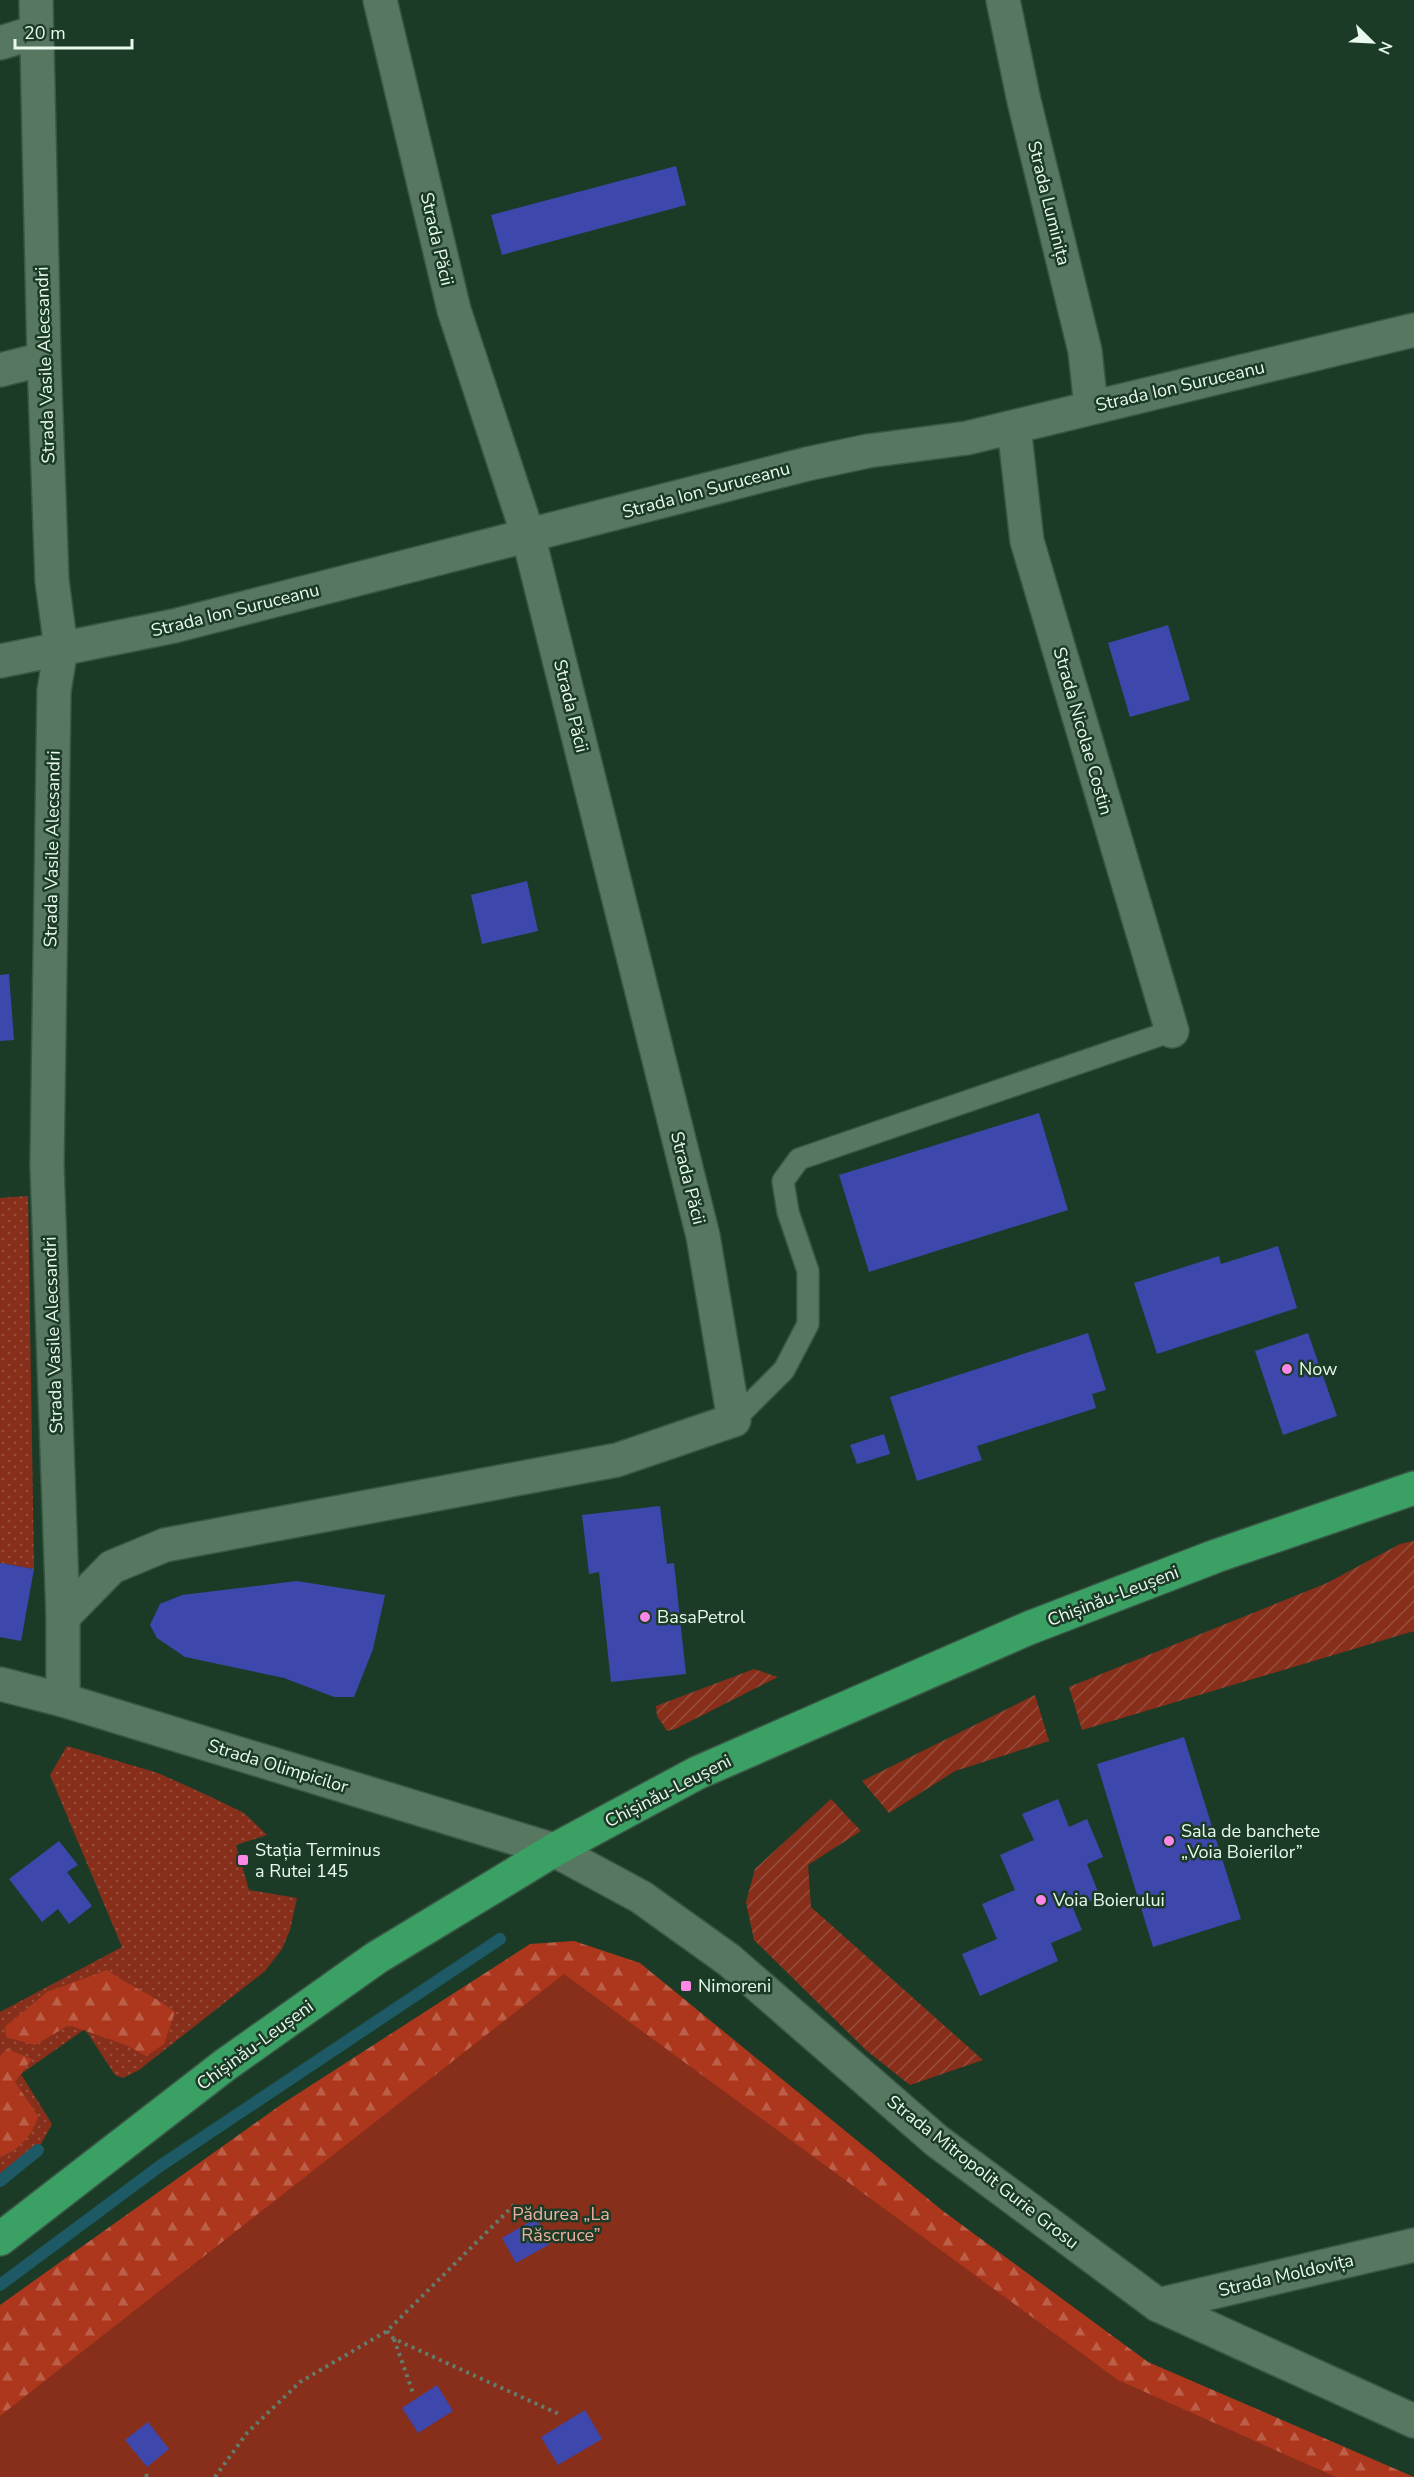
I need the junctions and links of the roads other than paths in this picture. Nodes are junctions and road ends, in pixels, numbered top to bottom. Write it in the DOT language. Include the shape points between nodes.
graph roads {
  1 [pos="380,0"];
  2 [pos="1003,0"];
  3 [pos="36,16"];
  4 [pos="0,43"];
  5 [pos="1414,330"];
  6 [pos="44,360"];
  7 [pos="0,370"];
  8 [pos="1091,407"];
  9 [pos="1014,427"];
  10 [pos="528,535"];
  11 [pos="61,648"];
  12 [pos="0,661"];
  13 [pos="1172,1031"];
  14 [pos="734,1420"];
  15 [pos="1414,1488"];
  16 [pos="63,1617"];
  17 [pos="0,1684"];
  18 [pos="63,1700"];
  19 [pos="554,1850"];
  20 [pos="0,2239"];
  21 [pos="1414,2244"];
  22 [pos="1158,2305"];
  23 [pos="1414,2421"];
  1 -- 10 [label="street, Strada Păcii" via="454,310"];
  2 -- 8 [label="street, Strada Luminița" via="1085,351"];
  3 -- 4 [label="street"];
  3 -- 6 [label="street, Strada Vasile Alecsandri"];
  5 -- 8 [label="street, Strada Ion Suruceanu"];
  6 -- 7 [label="street"];
  6 -- 11 [label="street, Strada Vasile Alecsandri" via="52,581"];
  8 -- 9 [label="street, Strada Ion Suruceanu"];
  9 -- 10 [label="street, Strada Ion Suruceanu" via="807,464"];
  9 -- 13 [label="street, Strada Nicolae Costin" via="1027,541"];
  10 -- 11 [label="street, Strada Ion Suruceanu" via="174,626"];
  10 -- 14 [label="street, Strada Păcii" via="703,1236"];
  11 -- 12 [label="street, Strada Ion Suruceanu"];
  11 -- 16 [label="street, Strada Vasile Alecsandri" via="54,691 47,1165"];
  13 -- 14 [label="lane" via="799,1159 783,1181 788,1212 808,1271 808,1324 784,1370"];
  14 -- 16 [label="street" via="617,1460 165,1545 112,1568"];
  15 -- 19 [label="highway, Chișinău-Leușeni" via="1216,1556 1029,1628 697,1773"];
  16 -- 18 [label="street, Strada Vasile Alecsandri"];
  17 -- 18 [label="street, Strada Olimpicilor"];
  18 -- 19 [label="street, Strada Olimpicilor"];
  19 -- 20 [label="highway, Chișinău-Leușeni" via="376,1958 225,2065"];
  19 -- 22 [label="street, Strada Mitropolit Gurie Grosu" via="641,1897 729,1960 937,2141"];
  21 -- 22 [label="street, Strada Moldovița"];
  22 -- 23 [label="street, Strada Mitropolit Gurie Grosu"];
}
